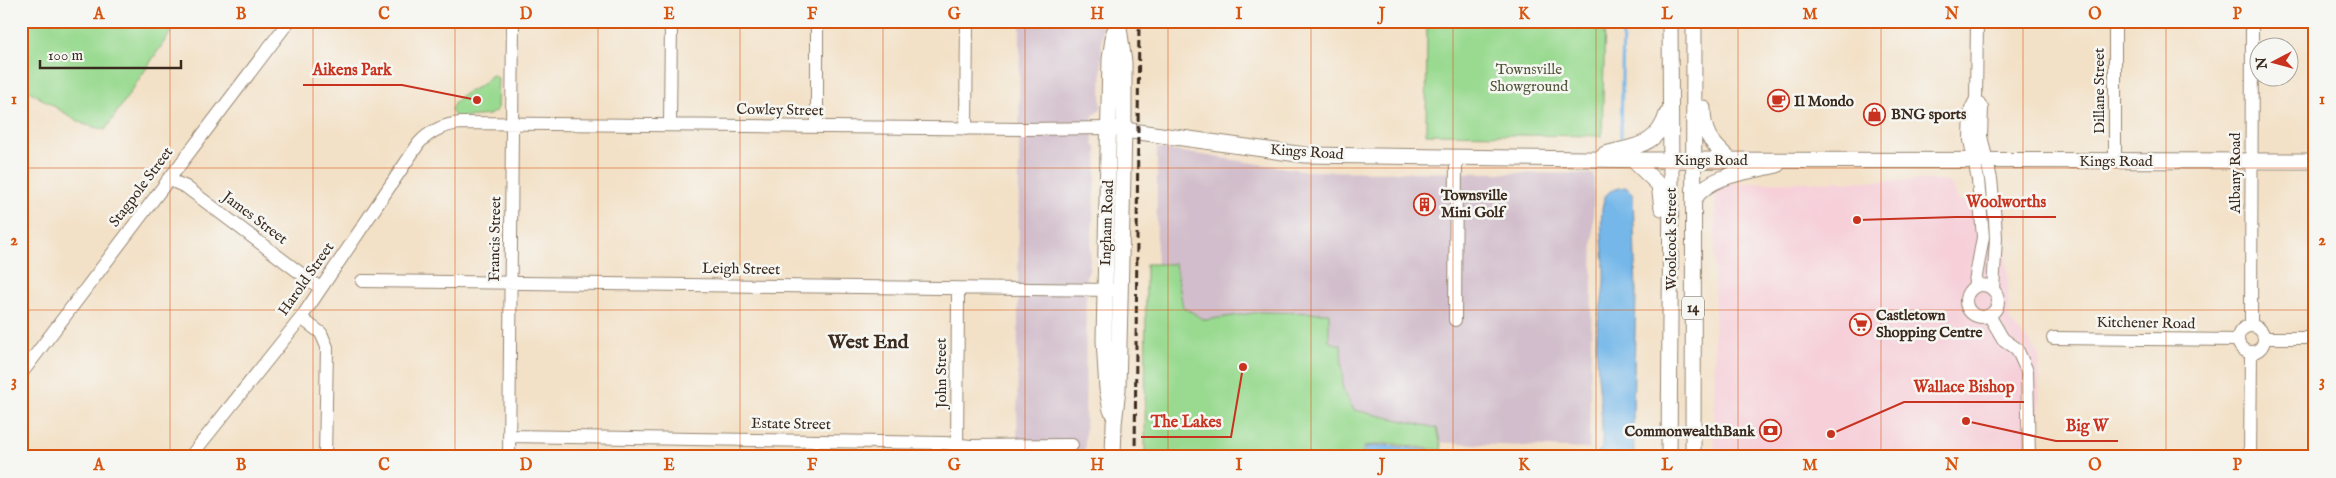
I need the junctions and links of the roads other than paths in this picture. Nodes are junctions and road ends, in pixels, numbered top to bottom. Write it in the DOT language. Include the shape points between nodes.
graph roads {
  1 [pos="289,21"];
  2 [pos="513,21"];
  3 [pos="671,21"];
  4 [pos="818,21"];
  5 [pos="967,21"];
  6 [pos="1116,21"];
  7 [pos="1670,21"];
  8 [pos="1694,21"];
  9 [pos="1703,21"];
  10 [pos="1977,21"];
  11 [pos="2115,21"];
  12 [pos="2252,21"];
  13 [pos="1670,108"];
  14 [pos="512,123"];
  15 [pos="449,124"];
  16 [pos="670,124"];
  17 [pos="817,126"];
  18 [pos="1117,128"];
  19 [pos="966,129"];
  20 [pos="1456,156"];
  21 [pos="1587,159"];
  22 [pos="1632,160"];
  23 [pos="1671,160"];
  24 [pos="1694,160"];
  25 [pos="1730,160"];
  26 [pos="1800,160"];
  27 [pos="1980,160"];
  28 [pos="2115,161"];
  29 [pos="2315,161"];
  30 [pos="2251,162"];
  31 [pos="168,179"];
  32 [pos="1694,198"];
  33 [pos="362,281"];
  34 [pos="510,281"];
  35 [pos="1974,287"];
  36 [pos="320,288"];
  37 [pos="958,290"];
  38 [pos="1112,290"];
  39 [pos="1993,290"];
  40 [pos="1671,299"];
  41 [pos="1989,316"];
  42 [pos="301,318"];
  43 [pos="1455,320"];
  44 [pos="2251,325"];
  45 [pos="2054,338"];
  46 [pos="2264,338"];
  47 [pos="2315,338"];
  48 [pos="2238,340"];
  49 [pos="2251,353"];
  50 [pos="21,374"];
  51 [pos="509,436"];
  52 [pos="1072,445"];
  53 [pos="957,451"];
  54 [pos="190,457"];
  55 [pos="325,457"];
  56 [pos="509,457"];
  57 [pos="1113,457"];
  58 [pos="1669,457"];
  59 [pos="1693,457"];
  60 [pos="2029,457"];
  61 [pos="2250,457"];
  1 -- 31 [label="street, Stagpole Street"];
  2 -- 14 [label="street, Francis Street"];
  3 -- 16 [label="street"];
  4 -- 17 [label="street"];
  5 -- 19 [label="street"];
  6 -- 18 [label="main road, Ingham Road" via="1124,62"];
  7 -- 13 [label="main road, Woolcock Street / 14"];
  8 -- 24 [label="main road, Woolcock Street / 14"];
  9 -- 25 [label="main road" via="1704,127 1711,142"];
  10 -- 27 [label="street" via="1976,99 1971,109 1970,140"];
  11 -- 28 [label="street, Dillane Street"];
  12 -- 30 [label="street, Albany Road"];
  13 -- 21 [label="main road" via="1662,130 1649,141"];
  13 -- 23 [label="main road, Woolcock Street / 14"];
  14 -- 15 [label="street, Cowley Street"];
  14 -- 16 [label="street, Cowley Street"];
  14 -- 34 [label="street, Francis Street"];
  15 -- 36 [label="street, Harold Street" via="433,131 419,143"];
  16 -- 17 [label="street, Cowley Street"];
  17 -- 19 [label="street, Cowley Street"];
  18 -- 19 [label="street, Cowley Street"];
  18 -- 20 [label="main road, Kings Road" via="1305,155"];
  18 -- 38 [label="main road, Ingham Road"];
  20 -- 21 [label="main road, Kings Road"];
  20 -- 43 [label="street"];
  21 -- 22 [label="main road, Kings Road"];
  22 -- 23 [label="main road, Kings Road"];
  22 -- 40 [label="main road" via="1654,179 1661,191 1662,237"];
  23 -- 24 [label="main road, Kings Road"];
  23 -- 40 [label="main road, Woolcock Street / 14"];
  24 -- 25 [label="main road, Kings Road"];
  24 -- 32 [label="main road, Woolcock Street / 14"];
  25 -- 26 [label="main road, Kings Road"];
  26 -- 27 [label="main road, Kings Road"];
  26 -- 32 [label="main road" via="1720,179 1705,185"];
  27 -- 28 [label="main road, Kings Road"];
  27 -- 35 [label="street" via="1984,237"];
  27 -- 39 [label="street" via="1991,180 1996,238"];
  28 -- 30 [label="main road, Kings Road"];
  29 -- 30 [label="main road, Kings Road"];
  30 -- 44 [label="street, Albany Road"];
  31 -- 36 [label="street, James Street" via="186,187"];
  31 -- 50 [label="street, Stagpole Street"];
  32 -- 59 [label="main road, Woolcock Street / 14"];
  33 -- 34 [label="street, Leigh Street"];
  34 -- 37 [label="street, Leigh Street"];
  34 -- 51 [label="street, Francis Street"];
  35 -- 39 [label="street" via="1989,286"];
  35 -- 41 [label="street" via="1967,295 1969,311 1978,317"];
  36 -- 42 [label="street, Harold Street"];
  37 -- 38 [label="street, Leigh Street"];
  37 -- 53 [label="street, John Street"];
  38 -- 57 [label="main road, Ingham Road" via="1104,359 1114,424"];
  39 -- 41 [label="street" via="1998,304"];
  40 -- 58 [label="main road, Woolcock Street / 14"];
  41 -- 60 [label="street" via="2002,339 2017,349 2027,371"];
  42 -- 54 [label="street, Harold Street"];
  42 -- 55 [label="street" via="321,333 327,347"];
  44 -- 46 [label="street" via="2260,329"];
  44 -- 48 [label="street" via="2242,328"];
  45 -- 48 [label="street, Kitchener Road"];
  46 -- 47 [label="street"];
  46 -- 49 [label="street" via="2261,348"];
  48 -- 49 [label="street" via="2241,348"];
  49 -- 61 [label="street"];
  51 -- 53 [label="street, Estate Street"];
  51 -- 56 [label="street, Francis Street"];
  52 -- 53 [label="street, Estate Street" via="970,446"];
}
